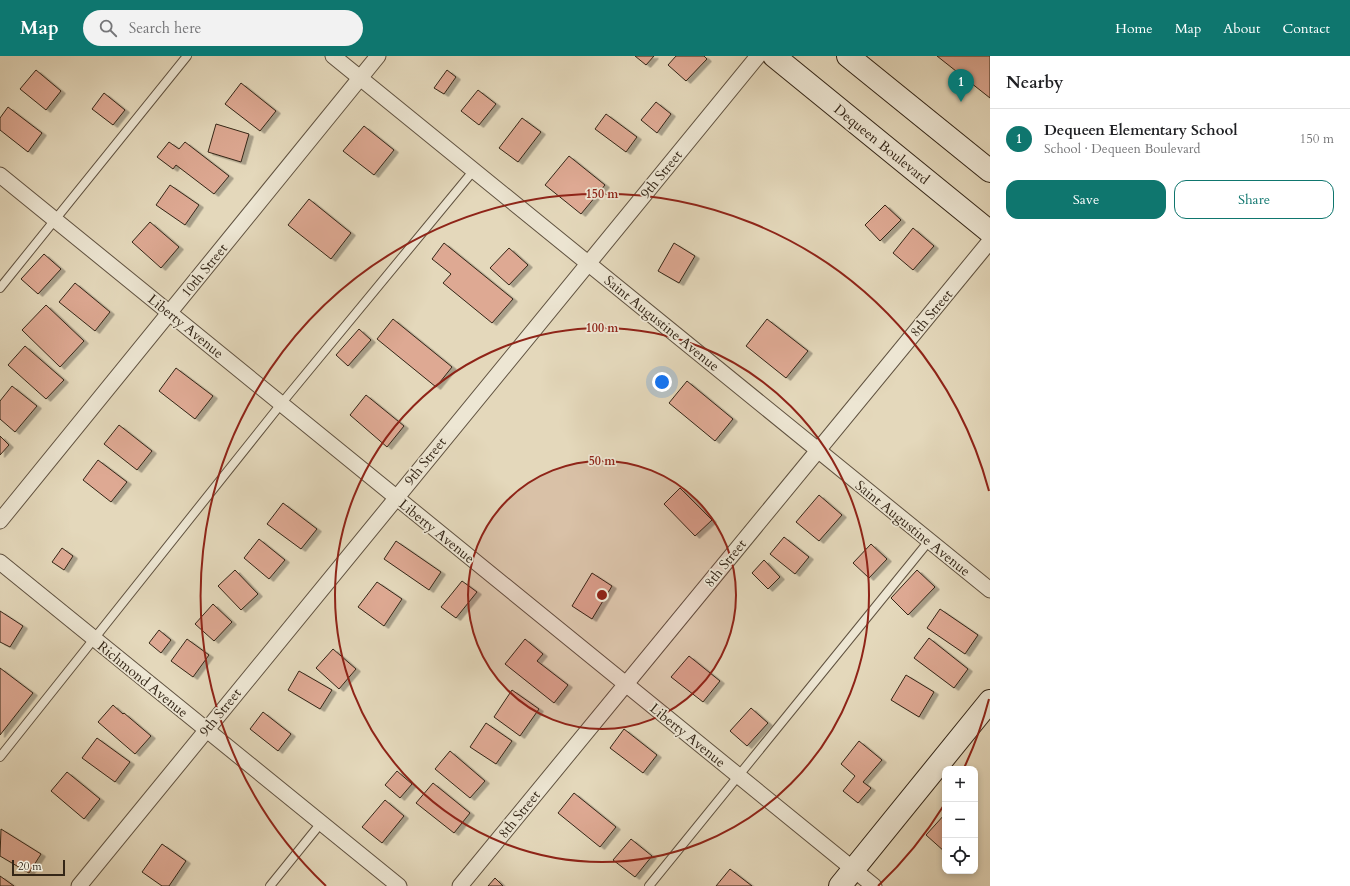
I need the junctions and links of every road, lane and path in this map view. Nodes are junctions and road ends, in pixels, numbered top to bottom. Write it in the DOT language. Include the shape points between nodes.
graph roads {
  1 [pos="187,56"];
  2 [pos="333,56"];
  3 [pos="378,56"];
  4 [pos="758,56"];
  5 [pos="774,56"];
  6 [pos="848,56"];
  7 [pos="360,78"];
  8 [pos="474,170"];
  9 [pos="990,171"];
  10 [pos="0,175"];
  11 [pos="55,220"];
  12 [pos="990,232"];
  13 [pos="990,241"];
  14 [pos="588,263"];
  15 [pos="0,288"];
  16 [pos="169,313"];
  17 [pos="281,404"];
  18 [pos="818,450"];
  19 [pos="396,497"];
  20 [pos="0,521"];
  21 [pos="929,541"];
  22 [pos="0,562"];
  23 [pos="990,590"];
  24 [pos="94,639"];
  25 [pos="626,684"];
  26 [pos="990,701"];
  27 [pos="206,730"];
  28 [pos="0,757"];
  29 [pos="739,776"];
  30 [pos="321,823"];
  31 [pos="853,869"];
  32 [pos="79,886"];
  33 [pos="270,886"];
  34 [pos="399,886"];
  35 [pos="460,886"];
  36 [pos="649,886"];
  37 [pos="840,886"];
  38 [pos="874,886"];
  1 -- 11 [label="lane"];
  2 -- 7 [label="street, Saint Augustine Avenue"];
  3 -- 7 [label="street, 10th Street"];
  4 -- 14 [label="street, 9th Street"];
  5 -- 12 [label="street, Dequeen Boulevard"];
  6 -- 9 [label="street"];
  7 -- 8 [label="street, Saint Augustine Avenue"];
  7 -- 16 [label="street, 10th Street"];
  8 -- 14 [label="street, Saint Augustine Avenue"];
  8 -- 17 [label="lane"];
  10 -- 11 [label="street, Liberty Avenue"];
  11 -- 15 [label="lane"];
  11 -- 16 [label="street, Liberty Avenue"];
  13 -- 18 [label="street, 8th Street"];
  14 -- 18 [label="street, Saint Augustine Avenue"];
  14 -- 19 [label="street, 9th Street"];
  16 -- 17 [label="street, Liberty Avenue"];
  16 -- 20 [label="street, 10th Street"];
  17 -- 19 [label="street, Liberty Avenue"];
  17 -- 24 [label="lane"];
  18 -- 21 [label="street, Saint Augustine Avenue"];
  18 -- 25 [label="street, 8th Street"];
  19 -- 25 [label="street, Liberty Avenue"];
  19 -- 27 [label="street, 9th Street"];
  21 -- 23 [label="street, Saint Augustine Avenue"];
  21 -- 29 [label="lane"];
  22 -- 24 [label="street, Richmond Avenue"];
  24 -- 27 [label="street, Richmond Avenue"];
  24 -- 28 [label="lane"];
  25 -- 29 [label="street, Liberty Avenue"];
  25 -- 35 [label="street, 8th Street"];
  26 -- 31 [label="street"];
  27 -- 30 [label="street, Richmond Avenue"];
  27 -- 32 [label="street, 9th Street"];
  29 -- 31 [label="street, Liberty Avenue"];
  29 -- 36 [label="lane"];
  30 -- 33 [label="lane"];
  30 -- 34 [label="street, Richmond Avenue"];
  31 -- 37 [label="street"];
  31 -- 38 [label="street, Liberty Avenue"];
}
